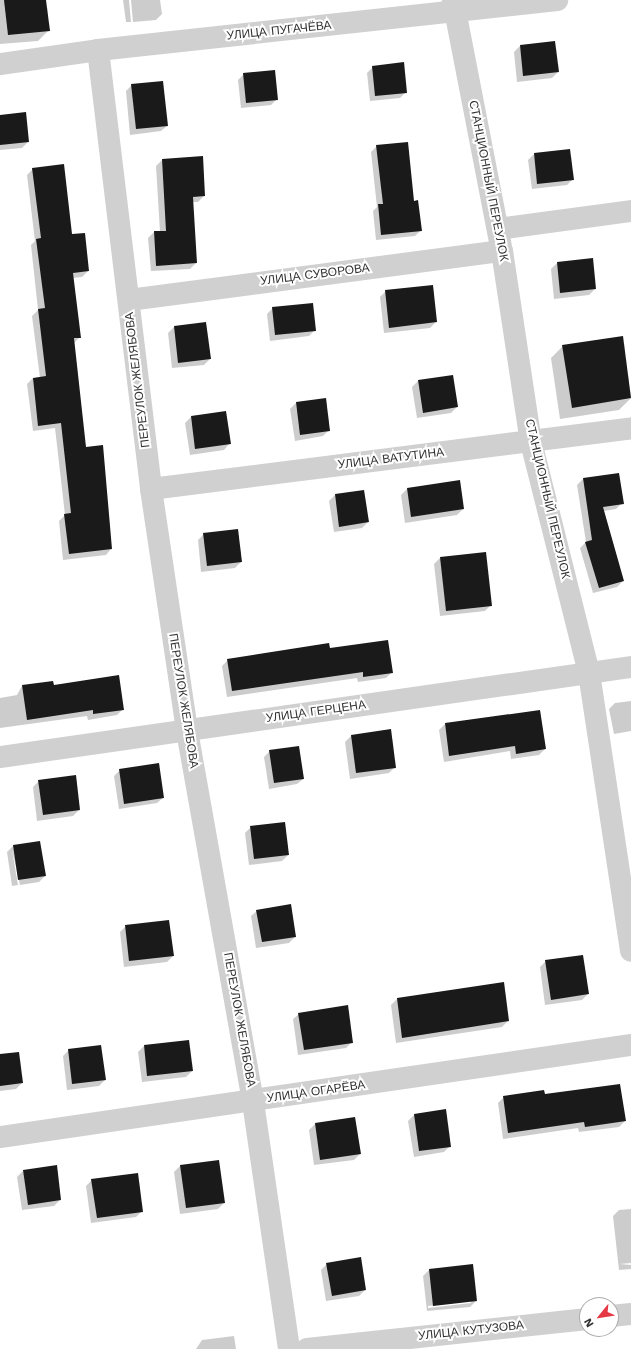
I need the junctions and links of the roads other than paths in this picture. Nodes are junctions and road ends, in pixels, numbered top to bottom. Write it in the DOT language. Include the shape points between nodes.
graph roads {
  1 [pos="557,0"];
  2 [pos="454,6"];
  3 [pos="98,50"];
  4 [pos="0,64"];
  5 [pos="631,211"];
  6 [pos="498,229"];
  7 [pos="502,251"];
  8 [pos="129,300"];
  9 [pos="631,428"];
  10 [pos="531,442"];
  11 [pos="151,488"];
  12 [pos="631,667"];
  13 [pos="590,673"];
  14 [pos="187,731"];
  15 [pos="0,758"];
  16 [pos="631,950"];
  17 [pos="631,1046"];
  18 [pos="253,1102"];
  19 [pos="0,1137"];
  20 [pos="631,1314"];
  21 [pos="619,1315"];
  22 [pos="579,1320"];
  23 [pos="288,1349"];
  24 [pos="307,1349"];
  1 -- 2 [label="street, УЛИЦА ПУГАЧЁВА"];
  2 -- 3 [label="street, УЛИЦА ПУГАЧЁВА"];
  2 -- 6 [label="street, СТАНЦИОННЫЙ ПЕРЕУЛОК"];
  3 -- 4 [label="street, УЛИЦА ПУГАЧЁВА"];
  3 -- 8 [label="street, ПЕРЕУЛОК ЖЕЛЯБОВА"];
  5 -- 6 [label="street"];
  6 -- 7 [label="street, СТАНЦИОННЫЙ ПЕРЕУЛОК"];
  7 -- 8 [label="street, УЛИЦА СУВОРОВА"];
  7 -- 10 [label="street, СТАНЦИОННЫЙ ПЕРЕУЛОК"];
  8 -- 11 [label="street, ПЕРЕУЛОК ЖЕЛЯБОВА"];
  9 -- 10 [label="street, УЛИЦА ВАТУТИНА"];
  10 -- 11 [label="street, УЛИЦА ВАТУТИНА"];
  10 -- 13 [label="street, СТАНЦИОННЫЙ ПЕРЕУЛОК"];
  11 -- 14 [label="street, ПЕРЕУЛОК ЖЕЛЯБОВА"];
  12 -- 13 [label="street, УЛИЦА ГЕРЦЕНА"];
  13 -- 14 [label="street, УЛИЦА ГЕРЦЕНА"];
  13 -- 16 [label="street, СТАНЦИОННЫЙ ПЕРЕУЛОК"];
  14 -- 15 [label="street, УЛИЦА ГЕРЦЕНА"];
  14 -- 18 [label="street, ПЕРЕУЛОК ЖЕЛЯБОВА"];
  17 -- 18 [label="street, УЛИЦА ОГАРЁВА"];
  18 -- 19 [label="street, УЛИЦА ОГАРЁВА"];
  18 -- 23 [label="street, ПЕРЕУЛОК ЖЕЛЯБОВА"];
  20 -- 21 [label="street"];
  22 -- 24 [label="street, УЛИЦА КУТУЗОВА"];
}
